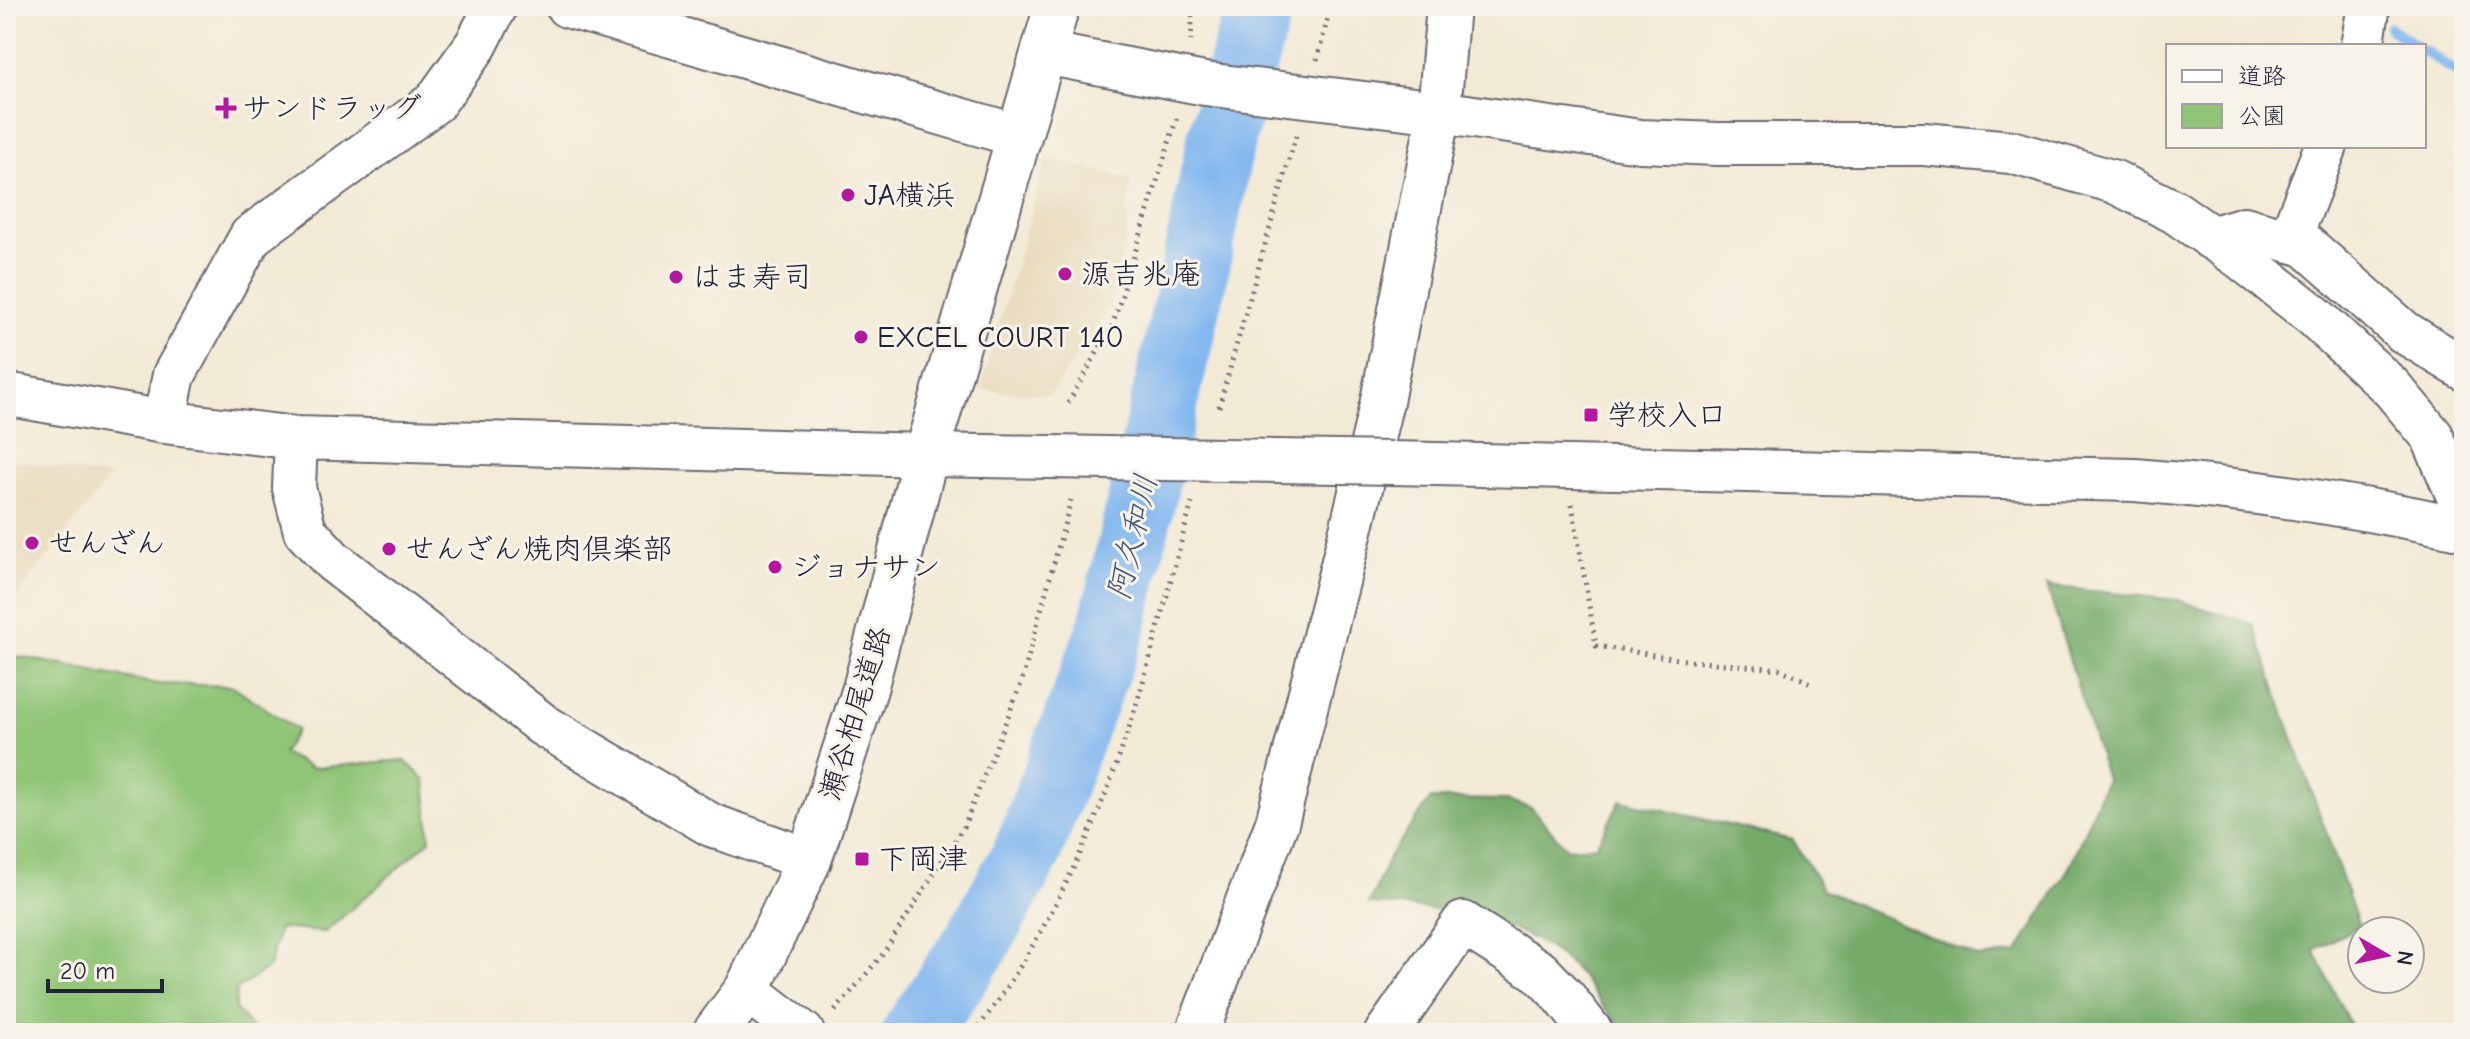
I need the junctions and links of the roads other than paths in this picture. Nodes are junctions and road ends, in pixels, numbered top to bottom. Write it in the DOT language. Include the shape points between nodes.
graph roads {
  1 [pos="496,6"];
  2 [pos="567,6"];
  3 [pos="1057,6"];
  4 [pos="1448,6"];
  5 [pos="2369,6"];
  6 [pos="2362,44"];
  7 [pos="1044,53"];
  8 [pos="1439,112"];
  9 [pos="1019,136"];
  10 [pos="2325,148"];
  11 [pos="2211,238"];
  12 [pos="2289,241"];
  13 [pos="2464,369"];
  14 [pos="6,394"];
  15 [pos="164,422"];
  16 [pos="296,438"];
  17 [pos="926,455"];
  18 [pos="2464,510"];
  19 [pos="2464,529"];
  20 [pos="809,860"];
  21 [pos="747,990"];
  22 [pos="814,1027"];
  23 [pos="715,1033"];
  24 [pos="1199,1033"];
  25 [pos="1386,1033"];
  26 [pos="1592,1033"];
  1 -- 15 [label="street" via="476,45 435,102 251,236 174,375"];
  2 -- 9 [label="street"];
  3 -- 7 [label="main road, 瀬谷柏尾道路"];
  4 -- 8 [label="street"];
  5 -- 6 [label="street"];
  7 -- 8 [label="street" via="1197,82"];
  7 -- 9 [label="main road, 瀬谷柏尾道路"];
  8 -- 11 [label="street" via="1640,141 1924,144 2011,152 2115,182 2175,212"];
  8 -- 24 [label="street" via="1382,401 1277,823"];
  9 -- 17 [label="main road, 瀬谷柏尾道路"];
  10 -- 12 [label="street"];
  11 -- 12 [label="street" via="2244,228"];
  11 -- 18 [label="street" via="2314,316 2391,387 2432,436"];
  12 -- 13 [label="street" via="2305,245 2404,332"];
  14 -- 15 [label="street"];
  15 -- 16 [label="street"];
  16 -- 17 [label="street"];
  16 -- 20 [label="street" via="294,488 305,531 333,561 543,725 711,825"];
  17 -- 19 [label="street, bridge" via="2135,480 2334,503"];
  17 -- 20 [label="main road, 瀬谷柏尾道路" via="865,689"];
  20 -- 21 [label="main road, 瀬谷柏尾道路"];
  21 -- 22 [label="street"];
  21 -- 23 [label="main road, 瀬谷柏尾道路"];
  25 -- 26 [label="street" via="1463,923 1540,972"];
}
